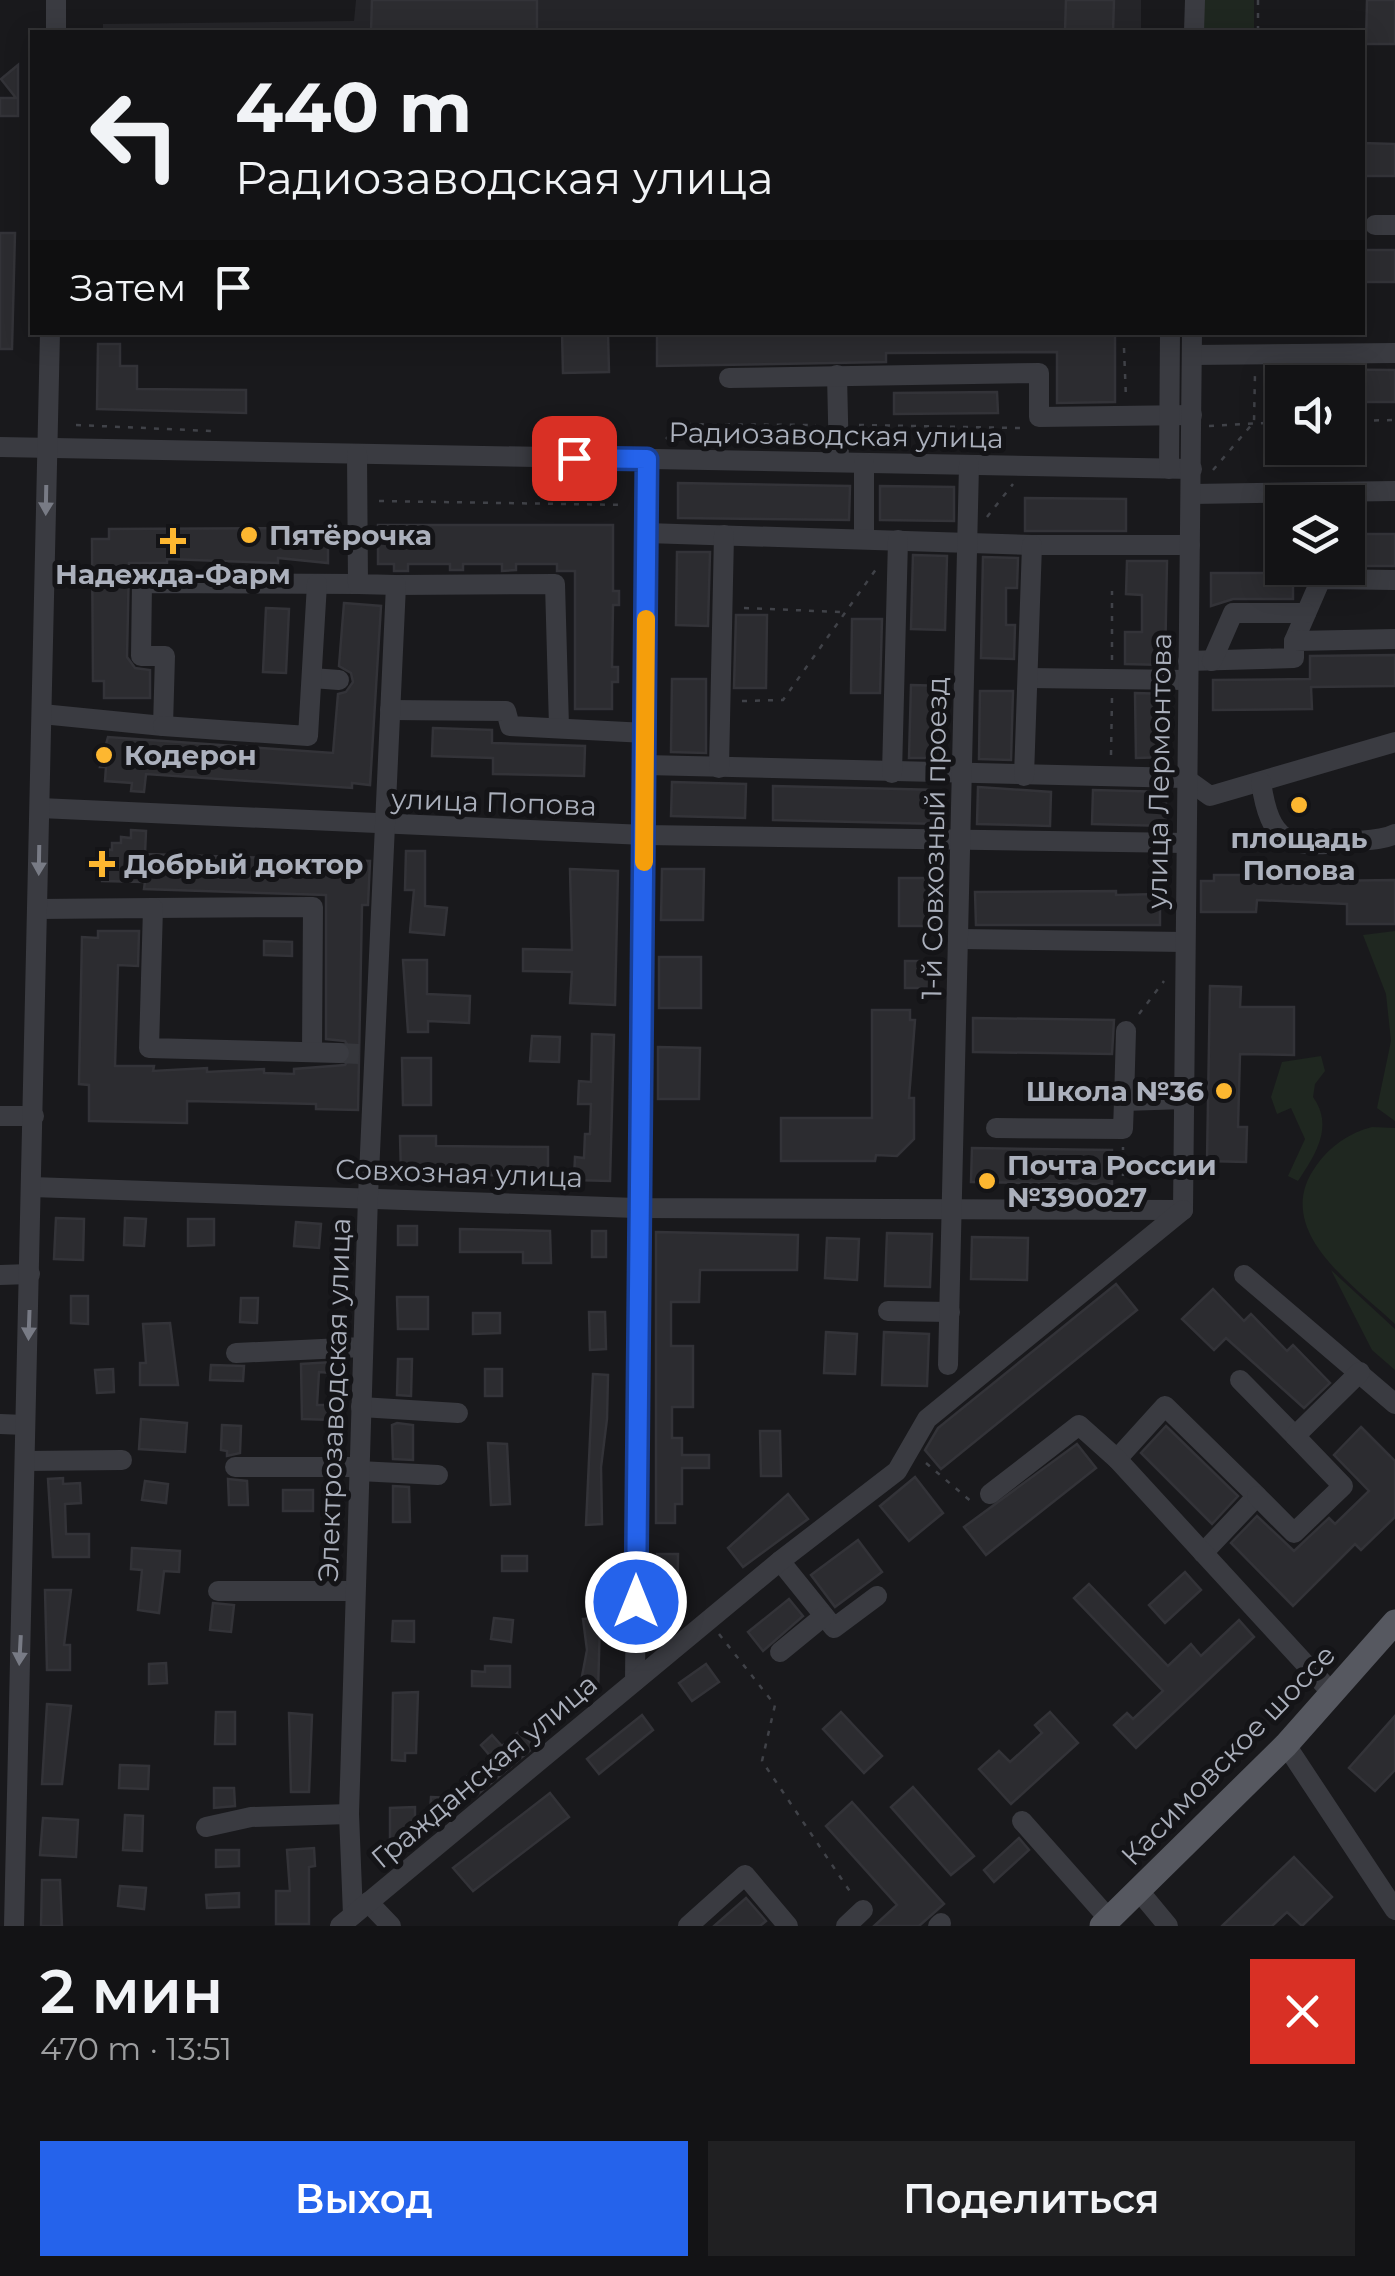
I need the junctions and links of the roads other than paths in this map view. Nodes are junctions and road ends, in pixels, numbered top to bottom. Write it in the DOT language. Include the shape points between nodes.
graph roads {
  1 [pos="56,0"];
  2 [pos="1195,0"];
  3 [pos="56,30"];
  4 [pos="1194,30"];
  5 [pos="50,335"];
  6 [pos="1170,335"];
  7 [pos="1192,335"];
  8 [pos="1395,353"];
  9 [pos="1192,356"];
  10 [pos="837,375"];
  11 [pos="729,378"];
  12 [pos="1168,415"];
  13 [pos="1192,421"];
  14 [pos="0,448"];
  15 [pos="47,449"];
  16 [pos="652,453"];
  17 [pos="356,454"];
  18 [pos="839,462"];
  19 [pos="864,463"];
  20 [pos="969,465"];
  21 [pos="1169,469"];
  22 [pos="1192,470"];
  23 [pos="1395,491"];
  24 [pos="1192,494"];
  25 [pos="646,533"];
  26 [pos="724,535"];
  27 [pos="864,539"];
  28 [pos="898,540"];
  29 [pos="968,542"];
  30 [pos="1032,545"];
  31 [pos="1190,545"];
  32 [pos="410,578"];
  33 [pos="1395,580"];
  34 [pos="317,584"];
  35 [pos="358,584"];
  36 [pos="1306,614"];
  37 [pos="1395,639"];
  38 [pos="1294,641"];
  39 [pos="1212,660"];
  40 [pos="1188,670"];
  41 [pos="312,678"];
  42 [pos="1028,678"];
  43 [pos="338,680"];
  44 [pos="390,710"];
  45 [pos="42,714"];
  46 [pos="163,726"];
  47 [pos="559,727"];
  48 [pos="646,733"];
  49 [pos="1395,742"];
  50 [pos="645,765"];
  51 [pos="719,768"];
  52 [pos="892,774"];
  53 [pos="962,776"];
  54 [pos="1024,776"];
  55 [pos="1186,778"];
  56 [pos="1260,782"];
  57 [pos="40,808"];
  58 [pos="384,826"];
  59 [pos="644,834"];
  60 [pos="1395,834"];
  61 [pos="961,839"];
  62 [pos="1186,843"];
  63 [pos="153,908"];
  64 [pos="38,909"];
  65 [pos="959,938"];
  66 [pos="1185,942"];
  67 [pos="1126,1031"];
  68 [pos="312,1052"];
  69 [pos="357,1053"];
  70 [pos="1184,1099"];
  71 [pos="1124,1100"];
  72 [pos="0,1116"];
  73 [pos="34,1116"];
  74 [pos="996,1128"];
  75 [pos="32,1187"];
  76 [pos="368,1196"];
  77 [pos="636,1208"];
  78 [pos="1183,1210"];
  79 [pos="954,1212"];
  80 [pos="30,1274"];
  81 [pos="1244,1275"];
  82 [pos="0,1276"];
  83 [pos="888,1311"];
  84 [pos="950,1312"];
  85 [pos="363,1347"];
  86 [pos="236,1353"];
  87 [pos="948,1365"];
  88 [pos="1360,1372"];
  89 [pos="1240,1380"];
  90 [pos="1395,1404"];
  91 [pos="361,1408"];
  92 [pos="458,1413"];
  93 [pos="0,1424"];
  94 [pos="25,1424"];
  95 [pos="1294,1436"];
  96 [pos="1117,1459"];
  97 [pos="122,1460"];
  98 [pos="25,1461"];
  99 [pos="235,1467"];
  100 [pos="359,1469"];
  101 [pos="438,1475"];
  102 [pos="990,1494"];
  103 [pos="1257,1496"];
  104 [pos="1203,1553"];
  105 [pos="780,1561"];
  106 [pos="0,1580"];
  107 [pos="23,1581"];
  108 [pos="218,1591"];
  109 [pos="355,1591"];
  110 [pos="877,1596"];
  111 [pos="824,1616"];
  112 [pos="1395,1622"];
  113 [pos="780,1652"];
  114 [pos="635,1682"];
  115 [pos="1332,1693"];
  116 [pos="1286,1745"];
  117 [pos="8,1753"];
  118 [pos="349,1814"];
  119 [pos="1022,1822"];
  120 [pos="206,1827"];
  121 [pos="1139,1892"];
  122 [pos="864,1910"];
  123 [pos="1395,1910"];
  124 [pos="353,1914"];
  125 [pos="1106,1923"];
  126 [pos="14,1926"];
  127 [pos="391,1926"];
  128 [pos="688,1926"];
  129 [pos="788,1926"];
  130 [pos="846,1926"];
  131 [pos="1168,1926"];
  1 -- 3 [label="street"];
  2 -- 4 [label="street"];
  5 -- 15 [label="street"];
  6 -- 12 [label="street"];
  7 -- 9 [label="street, улица Лермонтова"];
  8 -- 9 [label="street"];
  9 -- 13 [label="street, улица Лермонтова"];
  10 -- 11 [label="street"];
  10 -- 12 [label="street" via="1039,372 1039,417"];
  10 -- 18 [label="street"];
  12 -- 13 [label="street"];
  12 -- 21 [label="street"];
  13 -- 22 [label="street, улица Лермонтова"];
  14 -- 15 [label="street, Радиозаводская улица"];
  15 -- 17 [label="street, Радиозаводская улица"];
  15 -- 45 [label="street, one-way"];
  16 -- 17 [label="street, Радиозаводская улица"];
  16 -- 18 [label="street, Радиозаводская улица"];
  16 -- 25 [label="street"];
  17 -- 35 [label="street"];
  18 -- 19 [label="street, Радиозаводская улица"];
  19 -- 20 [label="street, Радиозаводская улица"];
  19 -- 27 [label="street"];
  20 -- 21 [label="street, Радиозаводская улица"];
  20 -- 29 [label="street, 1-й Совхозный проезд"];
  21 -- 22 [label="street, Радиозаводская улица"];
  22 -- 24 [label="street, улица Лермонтова"];
  23 -- 24 [label="street"];
  24 -- 31 [label="street, улица Лермонтова"];
  25 -- 26 [label="street"];
  25 -- 48 [label="street"];
  26 -- 27 [label="street"];
  26 -- 51 [label="street"];
  27 -- 28 [label="street"];
  28 -- 29 [label="street"];
  28 -- 52 [label="street"];
  29 -- 30 [label="street"];
  29 -- 53 [label="street, 1-й Совхозный проезд"];
  30 -- 31 [label="street"];
  30 -- 42 [label="street"];
  31 -- 40 [label="street, улица Лермонтова"];
  32 -- 35 [label="street"];
  32 -- 44 [label="street, Электрозаводская улица"];
  32 -- 47 [label="street" via="556,584"];
  33 -- 36 [label="street" via="1321,580"];
  34 -- 35 [label="street"];
  34 -- 41 [label="street"];
  34 -- 46 [label="street" via="142,583 141,656 165,656"];
  36 -- 38 [label="street"];
  36 -- 39 [label="street" via="1233,613"];
  37 -- 38 [label="street"];
  38 -- 39 [label="street" via="1294,658"];
  39 -- 40 [label="street"];
  40 -- 42 [label="street"];
  40 -- 55 [label="street, улица Лермонтова"];
  41 -- 43 [label="street"];
  41 -- 46 [label="street" via="308,736"];
  42 -- 54 [label="street"];
  44 -- 47 [label="street" via="506,712 510,726"];
  44 -- 58 [label="street, Электрозаводская улица"];
  45 -- 46 [label="street"];
  45 -- 57 [label="street"];
  47 -- 48 [label="street"];
  48 -- 50 [label="street"];
  49 -- 56 [label="street"];
  50 -- 51 [label="street"];
  50 -- 59 [label="street"];
  51 -- 52 [label="street"];
  52 -- 53 [label="street"];
  53 -- 54 [label="street"];
  53 -- 61 [label="street, 1-й Совхозный проезд"];
  54 -- 55 [label="street"];
  55 -- 56 [label="street" via="1210,796"];
  55 -- 62 [label="street, улица Лермонтова"];
  56 -- 60 [label="street" via="1270,825 1296,843"];
  57 -- 58 [label="street, улица Попова"];
  57 -- 64 [label="street, one-way"];
  58 -- 59 [label="street, улица Попова"];
  58 -- 69 [label="street, Электрозаводская улица"];
  59 -- 61 [label="street, улица Попова"];
  59 -- 77 [label="street"];
  61 -- 62 [label="street, улица Попова"];
  61 -- 65 [label="street, 1-й Совхозный проезд"];
  62 -- 66 [label="street, улица Лермонтова"];
  63 -- 64 [label="street"];
  63 -- 68 [label="street" via="150,1048"];
  63 -- 68 [label="street" via="313,907"];
  64 -- 73 [label="street"];
  65 -- 66 [label="street"];
  65 -- 79 [label="street, 1-й Совхозный проезд"];
  66 -- 70 [label="street, улица Лермонтова"];
  67 -- 71 [label="street"];
  68 -- 69 [label="street"];
  69 -- 76 [label="street, Электрозаводская улица"];
  70 -- 71 [label="street"];
  70 -- 78 [label="street, улица Лермонтова"];
  71 -- 74 [label="street" via="1123,1128"];
  72 -- 73 [label="street"];
  73 -- 75 [label="street"];
  75 -- 76 [label="street, Совхозная улица"];
  75 -- 80 [label="street"];
  76 -- 77 [label="street, Совхозная улица"];
  76 -- 85 [label="street, Электрозаводская улица"];
  77 -- 79 [label="street, Совхозная улица"];
  77 -- 114 [label="street"];
  78 -- 79 [label="street, Совхозная улица"];
  78 -- 105 [label="street, Гражданская улица" via="927,1419 897,1471"];
  79 -- 84 [label="street, 1-й Совхозный проезд"];
  80 -- 82 [label="street"];
  80 -- 94 [label="street, one-way"];
  81 -- 88 [label="street"];
  83 -- 84 [label="street"];
  84 -- 87 [label="street, 1-й Совхозный проезд"];
  85 -- 86 [label="street"];
  85 -- 91 [label="street, Электрозаводская улица"];
  88 -- 90 [label="street"];
  88 -- 95 [label="street"];
  89 -- 95 [label="street"];
  91 -- 92 [label="street"];
  91 -- 100 [label="street, Электрозаводская улица"];
  93 -- 94 [label="street"];
  94 -- 98 [label="street"];
  95 -- 103 [label="street" via="1343,1486 1294,1534"];
  96 -- 102 [label="street" via="1079,1425"];
  96 -- 103 [label="street" via="1165,1406"];
  96 -- 104 [label="street"];
  97 -- 98 [label="street"];
  98 -- 107 [label="street"];
  99 -- 100 [label="street"];
  100 -- 101 [label="street"];
  100 -- 109 [label="street, Электрозаводская улица"];
  103 -- 104 [label="street"];
  104 -- 115 [label="street"];
  105 -- 111 [label="street"];
  105 -- 114 [label="street, Гражданская улица"];
  106 -- 107 [label="street"];
  107 -- 117 [label="street, one-way"];
  108 -- 109 [label="street"];
  109 -- 118 [label="street, Электрозаводская улица"];
  110 -- 111 [label="street" via="834,1628"];
  111 -- 113 [label="street"];
  112 -- 115 [label="main road, Касимовское шоссе"];
  114 -- 124 [label="street, Гражданская улица"];
  115 -- 116 [label="main road, Касимовское шоссе"];
  116 -- 121 [label="main road, Касимовское шоссе"];
  116 -- 123 [label="street"];
  117 -- 126 [label="street"];
  118 -- 120 [label="street" via="251,1817"];
  118 -- 124 [label="street, Электрозаводская улица"];
  119 -- 125 [label="street"];
  121 -- 125 [label="main road, Касимовское шоссе"];
  121 -- 131 [label="street"];
  122 -- 130 [label="street"];
  124 -- 127 [label="street"];
  128 -- 129 [label="street" via="745,1875"];
}
